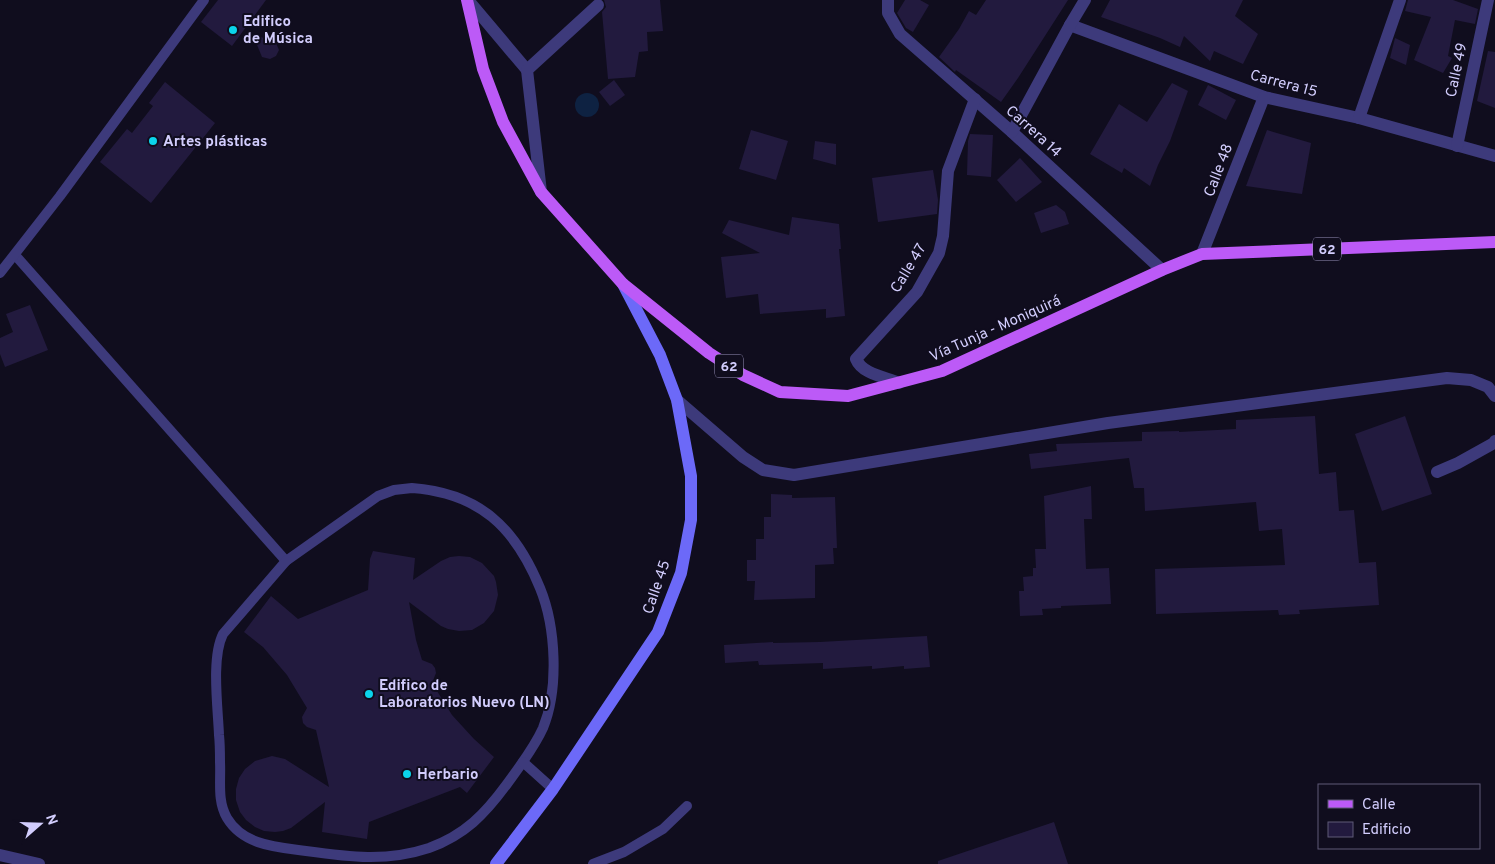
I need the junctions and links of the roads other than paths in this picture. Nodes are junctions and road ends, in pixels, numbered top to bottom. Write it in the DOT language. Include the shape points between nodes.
graph roads {
  1 [pos="204,0"];
  2 [pos="468,0"];
  3 [pos="1086,0"];
  4 [pos="1400,0"];
  5 [pos="1488,0"];
  6 [pos="598,5"];
  7 [pos="888,6"];
  8 [pos="1070,25"];
  9 [pos="528,70"];
  10 [pos="1264,97"];
  11 [pos="975,99"];
  12 [pos="1359,118"];
  13 [pos="1012,132"];
  14 [pos="1457,146"];
  15 [pos="1495,156"];
  16 [pos="541,192"];
  17 [pos="1495,242"];
  18 [pos="1202,254"];
  19 [pos="14,255"];
  20 [pos="1162,270"];
  21 [pos="0,274"];
  22 [pos="623,284"];
  23 [pos="899,382"];
  24 [pos="1495,396"];
  25 [pos="677,400"];
  26 [pos="1495,441"];
  27 [pos="1437,472"];
  28 [pos="286,561"];
  29 [pos="522,762"];
  30 [pos="553,790"];
  31 [pos="687,806"];
  32 [pos="0,855"];
  33 [pos="39,864"];
  34 [pos="497,864"];
  35 [pos="593,864"];
  1 -- 19 [label="lane"];
  2 -- 9 [label="street"];
  2 -- 16 [label="main road, Vía Tunja - Moniquirá / 62" via="483,69 503,122"];
  3 -- 8 [label="street"];
  4 -- 12 [label="street"];
  5 -- 14 [label="street, Calle 49"];
  6 -- 9 [label="street"];
  7 -- 11 [label="street, Carrera 14" via="900,34"];
  8 -- 10 [label="street, Carrera 15"];
  8 -- 13 [label="street"];
  9 -- 16 [label="street"];
  10 -- 12 [label="street, Carrera 15"];
  10 -- 18 [label="street, Calle 48"];
  11 -- 13 [label="street, Carrera 14"];
  11 -- 23 [label="street, Calle 47" via="948,171 939,254 917,292 856,359 859,366 869,372"];
  12 -- 14 [label="street, Carrera 15"];
  13 -- 20 [label="street, Carrera 14"];
  14 -- 15 [label="street, Carrera 15"];
  16 -- 22 [label="main road, Vía Tunja - Moniquirá / 62"];
  17 -- 18 [label="main road, Vía Tunja - Moniquirá / 62"];
  18 -- 20 [label="main road, Vía Tunja - Moniquirá / 62"];
  19 -- 21 [label="lane"];
  19 -- 28 [label="lane"];
  20 -- 23 [label="main road, Vía Tunja - Moniquirá / 62" via="942,371"];
  22 -- 23 [label="main road, Vía Tunja - Moniquirá / 62" via="709,353 743,375 780,392 848,396"];
  22 -- 25 [label="street, Calle 45" via="660,355"];
  24 -- 25 [label="street" via="1488,387 1471,380 1447,378 1108,423 794,474 763,470 743,457"];
  25 -- 30 [label="street, Calle 45" via="691,476 691,520 681,573 658,632"];
  26 -- 27 [label="street"];
  28 -- 29 [label="lane" via="378,496 394,490 412,488 444,492 494,518 523,553 546,605 551,626 553,669 549,708 542,729"];
  28 -- 29 [label="lane" via="223,634 218,648 220,792 226,816 240,834 261,844 356,857 381,857 430,848 473,823 493,803"];
  29 -- 30 [label="lane"];
  30 -- 34 [label="street, Calle 45"];
  31 -- 35 [label="lane" via="663,828 624,852"];
  32 -- 33 [label="street"];
}
